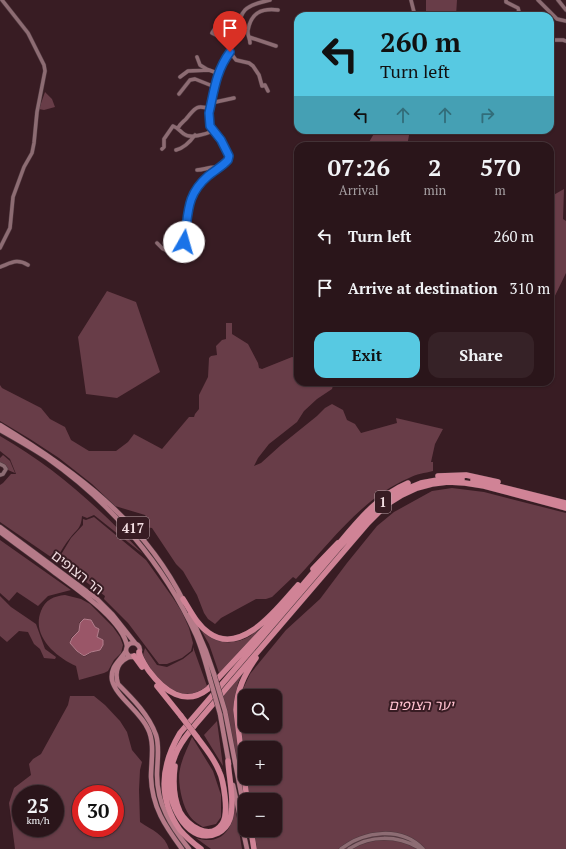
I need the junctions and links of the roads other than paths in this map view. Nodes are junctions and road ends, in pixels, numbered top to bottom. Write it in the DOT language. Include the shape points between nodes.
graph roads {
  1 [pos="2,0"];
  2 [pos="270,0"];
  3 [pos="411,0"];
  4 [pos="506,0"];
  5 [pos="538,0"];
  6 [pos="558,0"];
  7 [pos="248,8"];
  8 [pos="278,10"];
  9 [pos="566,10"];
  10 [pos="259,12"];
  11 [pos="414,12"];
  12 [pos="520,12"];
  13 [pos="550,12"];
  14 [pos="554,16"];
  15 [pos="566,21"];
  16 [pos="216,25"];
  17 [pos="229,26"];
  18 [pos="238,30"];
  19 [pos="249,37"];
  20 [pos="224,39"];
  21 [pos="554,40"];
  22 [pos="566,42"];
  23 [pos="250,43"];
  24 [pos="276,46"];
  25 [pos="230,52"];
  26 [pos="197,57"];
  27 [pos="209,70"];
  28 [pos="217,73"];
  29 [pos="180,77"];
  30 [pos="215,87"];
  31 [pos="268,91"];
  32 [pos="179,94"];
  33 [pos="234,98"];
  34 [pos="211,103"];
  35 [pos="210,109"];
  36 [pos="178,128"];
  37 [pos="213,132"];
  38 [pos="195,135"];
  39 [pos="162,149"];
  40 [pos="176,150"];
  41 [pos="219,168"];
  42 [pos="197,170"];
  43 [pos="156,243"];
  44 [pos="0,248"];
  45 [pos="28,265"];
  46 [pos="0,267"];
  47 [pos="0,425"];
  48 [pos="0,430"];
  49 [pos="0,464"];
  50 [pos="0,475"];
  51 [pos="543,498"];
  52 [pos="566,503"];
  53 [pos="566,508"];
  54 [pos="0,527"];
  55 [pos="0,532"];
  56 [pos="348,533"];
  57 [pos="182,599"];
  58 [pos="273,634"];
  59 [pos="135,643"];
  60 [pos="127,648"];
  61 [pos="139,652"];
  62 [pos="133,656"];
  63 [pos="222,713"];
  64 [pos="190,731"];
  65 [pos="228,761"];
  66 [pos="240,793"];
  67 [pos="246,793"];
  68 [pos="251,837"];
  69 [pos="182,849"];
  70 [pos="189,849"];
  71 [pos="201,849"];
  72 [pos="247,849"];
  73 [pos="253,849"];
  74 [pos="341,849"];
  75 [pos="348,849"];
  76 [pos="422,849"];
  1 -- 44 [label="street" via="28,32 45,70 32,153 13,197 10,228"];
  2 -- 7 [label="street"];
  3 -- 11 [label="street"];
  4 -- 12 [label="street"];
  5 -- 13 [label="street"];
  6 -- 9 [label="street"];
  7 -- 10 [label="street"];
  7 -- 18 [label="street" via="241,16"];
  8 -- 10 [label="street"];
  10 -- 19 [label="street" via="251,22"];
  14 -- 15 [label="street"];
  16 -- 17 [label="street" via="226,29"];
  16 -- 17 [label="street" via="221,19"];
  16 -- 20 [label="street" via="212,33"];
  17 -- 18 [label="street"];
  18 -- 25 [label="street"];
  19 -- 23 [label="street"];
  19 -- 24 [label="street"];
  21 -- 22 [label="street"];
  25 -- 28 [label="street"];
  25 -- 31 [label="street" via="236,60 253,66 262,86 265,85"];
  26 -- 27 [label="street" via="198,63"];
  27 -- 28 [label="street"];
  27 -- 29 [label="street" via="188,71"];
  28 -- 30 [label="street"];
  30 -- 32 [label="street" via="195,79 190,80"];
  30 -- 34 [label="street"];
  33 -- 34 [label="street"];
  34 -- 35 [label="street"];
  35 -- 36 [label="street" via="196,108"];
  35 -- 37 [label="street" via="209,120"];
  36 -- 38 [label="street" via="186,135"];
  36 -- 39 [label="street" via="173,126 170,129"];
  37 -- 38 [label="street"];
  37 -- 41 [label="street" via="221,140 229,156"];
  38 -- 40 [label="street"];
  41 -- 42 [label="street"];
  41 -- 43 [label="street" via="194,192 188,209 182,246 173,253"];
  45 -- 46 [label="street" via="11,261"];
  47 -- 57 [label="main road, 417" via="59,462 111,506 152,551"];
  48 -- 63 [label="main road, 417, bridge" via="47,458 74,479 97,498 134,536 181,605 196,636"];
  49 -- 50 [label="street" via="6,469 4,474"];
  51 -- 52 [label="highway, 1"];
  51 -- 56 [label="highway" via="475,476 428,477 388,493 372,506"];
  51 -- 71 [label="highway, 1" via="486,482 443,479 406,488 373,511 190,721 173,745 164,774 166,799 180,829"];
  53 -- 58 [label="highway, 1" via="465,483 432,484 409,491 393,500 373,517"];
  54 -- 59 [label="main road, הר הצופים" via="97,599"];
  55 -- 60 [label="main road, הר הצופים" via="94,603 120,631"];
  56 -- 57 [label="highway" via="263,622 240,637 221,639 209,634"];
  56 -- 61 [label="highway" via="278,614 203,693 188,697 170,692 156,681"];
  57 -- 63 [label="main road, 417, bridge" via="206,651"];
  58 -- 64 [label="highway"];
  58 -- 67 [label="highway, 1" via="246,673 238,696 237,720"];
  59 -- 60 [label="main road" via="130,643"];
  59 -- 61 [label="main road"];
  60 -- 62 [label="main road" via="128,654"];
  60 -- 69 [label="main road" via="112,669 112,680 117,691 138,714 151,734 152,791 156,807"];
  61 -- 62 [label="main road"];
  62 -- 64 [label="highway, bridge" via="197,737 220,772 224,783 226,816 223,824 207,832 198,829 184,817 176,797 175,769"];
  62 -- 70 [label="main road" via="126,658 118,666 118,683 143,711 156,736 158,795 175,831"];
  63 -- 65 [label="main road, 417"];
  63 -- 66 [label="main road, 417"];
  64 -- 65 [label="highway" via="175,755 170,773 170,788 178,815 187,826 200,834 218,833 230,820"];
  65 -- 72 [label="main road, 417"];
  68 -- 73 [label="highway"];
  74 -- 76 [label="street" via="357,839 383,834 407,837"];
  75 -- 76 [label="street" via="383,838 404,841"];
}
